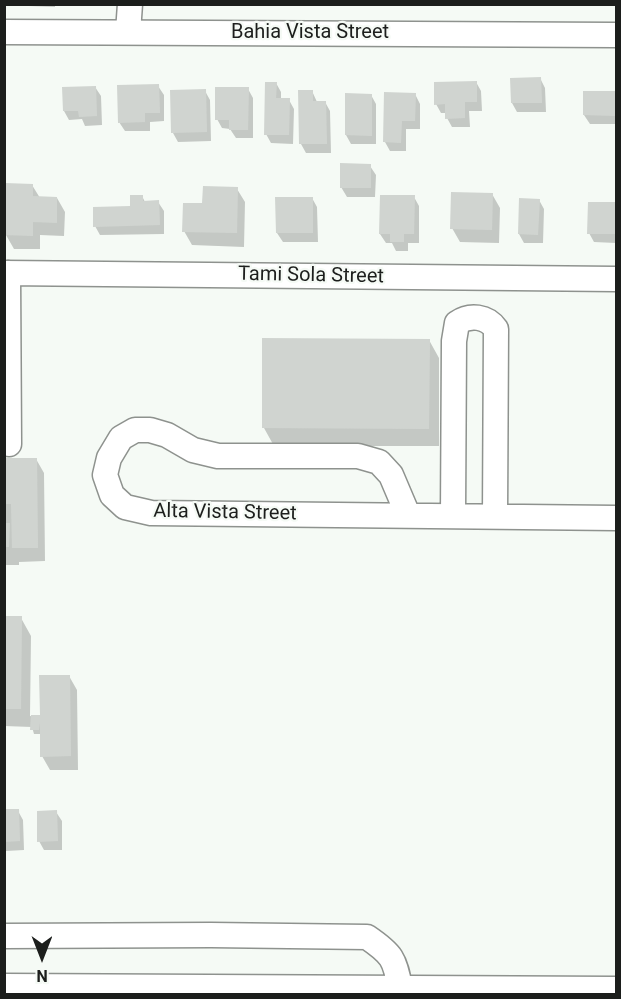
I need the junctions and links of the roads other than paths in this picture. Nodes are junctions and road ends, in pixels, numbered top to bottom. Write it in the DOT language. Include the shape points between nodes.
graph roads {
  1 [pos="130,4"];
  2 [pos="4,32"];
  3 [pos="128,32"];
  4 [pos="616,34"];
  5 [pos="6,273"];
  6 [pos="616,279"];
  7 [pos="9,444"];
  8 [pos="408,515"];
  9 [pos="453,515"];
  10 [pos="495,516"];
  11 [pos="616,518"];
  12 [pos="4,936"];
  13 [pos="4,986"];
  14 [pos="400,988"];
  15 [pos="616,989"];
  1 -- 3 [label="street"];
  2 -- 3 [label="street, Bahia Vista Street"];
  3 -- 4 [label="street, Bahia Vista Street"];
  5 -- 6 [label="street, Tami Sola Street"];
  5 -- 7 [label="street"];
  8 -- 8 [label="street, Alta Vista Street" via="391,475 379,462 358,456 218,456 192,450 167,435 135,430 121,438 109,458 105,475 112,495 125,507 151,513"];
  8 -- 9 [label="street, Alta Vista Street"];
  9 -- 10 [label="street, Alta Vista Street"];
  9 -- 10 [label="street" via="453,341 457,323 473,317 492,323 496,329"];
  10 -- 11 [label="street, Alta Vista Street"];
  12 -- 14 [label="street" via="367,937 395,962"];
  13 -- 14 [label="street"];
  14 -- 15 [label="street"];
}
